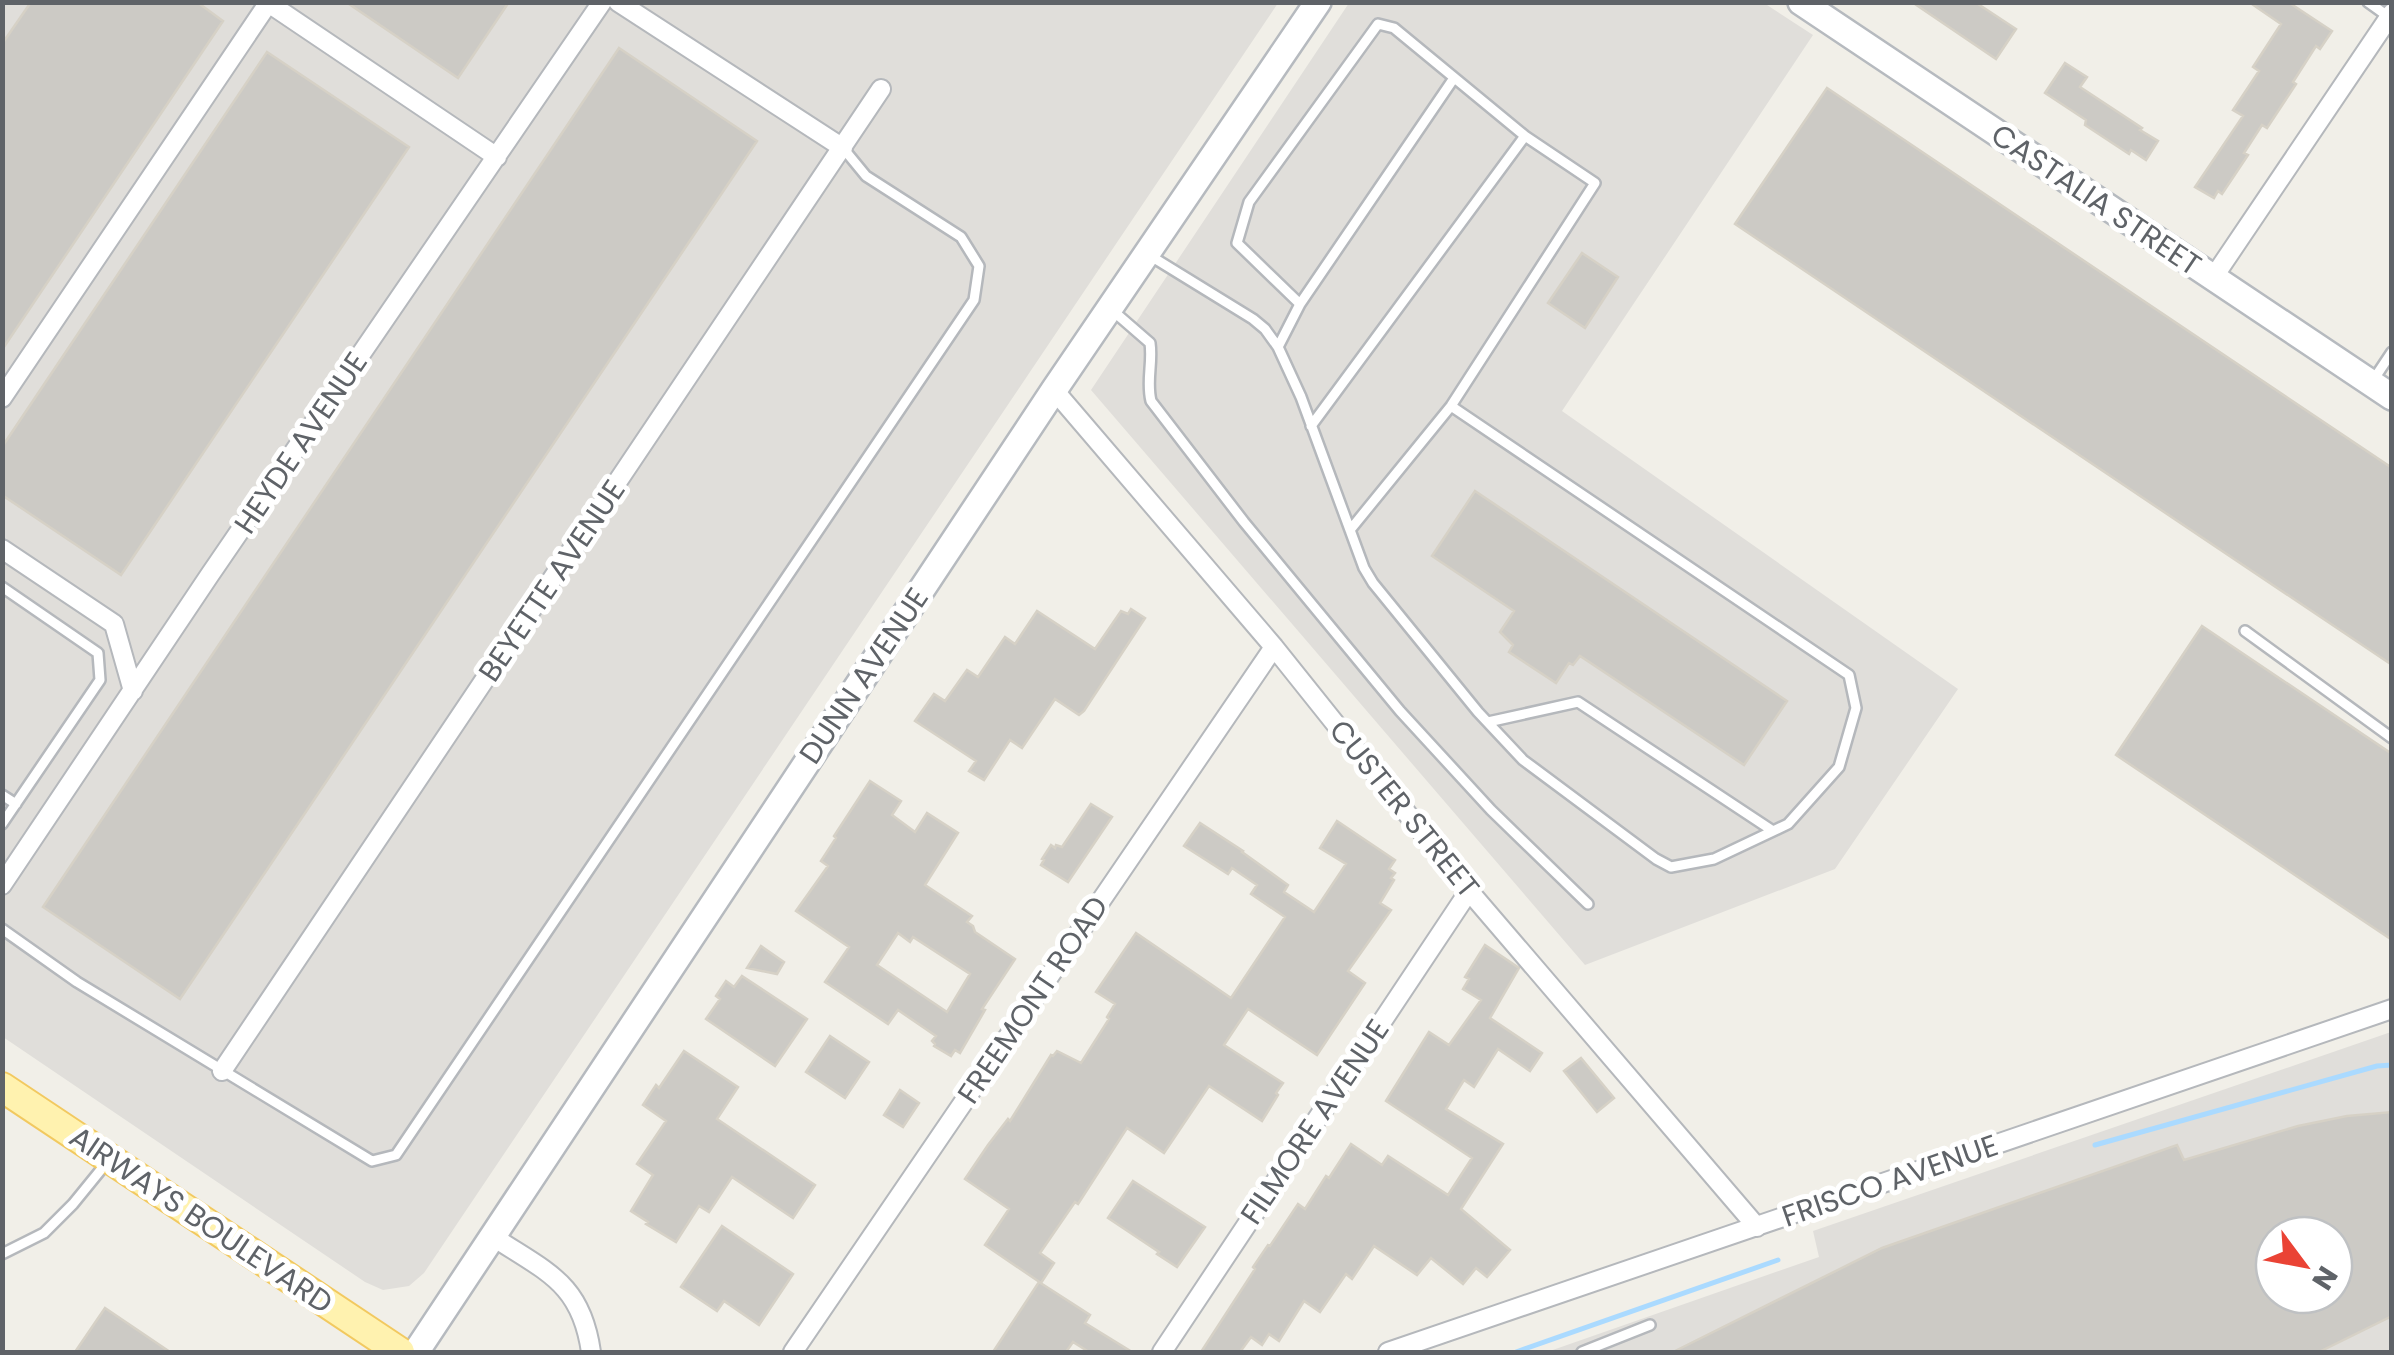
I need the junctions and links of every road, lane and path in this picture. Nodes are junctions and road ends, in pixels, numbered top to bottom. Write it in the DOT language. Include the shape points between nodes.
graph roads {
  1 [pos="602,2"];
  2 [pos="618,2"];
  3 [pos="1318,2"];
  4 [pos="1801,2"];
  5 [pos="2368,2"];
  6 [pos="268,3"];
  7 [pos="2390,15"];
  8 [pos="1454,78"];
  9 [pos="881,89"];
  10 [pos="1526,136"];
  11 [pos="844,148"];
  12 [pos="497,157"];
  13 [pos="1147,253"];
  14 [pos="2213,278"];
  15 [pos="1300,304"];
  16 [pos="1110,308"];
  17 [pos="1278,347"];
  18 [pos="2392,352"];
  19 [pos="1054,390"];
  20 [pos="2381,390"];
  21 [pos="2,398"];
  22 [pos="1451,406"];
  23 [pos="1312,426"];
  24 [pos="1350,530"];
  25 [pos="2,550"];
  26 [pos="2,587"];
  27 [pos="2245,632"];
  28 [pos="1274,646"];
  29 [pos="133,691"];
  30 [pos="1488,722"];
  31 [pos="2392,738"];
  32 [pos="2,796"];
  33 [pos="16,804"];
  34 [pos="2,824"];
  35 [pos="1773,831"];
  36 [pos="2,885"];
  37 [pos="1469,891"];
  38 [pos="1588,904"];
  39 [pos="2,928"];
  40 [pos="2392,1009"];
  41 [pos="222,1071"];
  42 [pos="2,1087"];
  43 [pos="110,1159"];
  44 [pos="1758,1227"];
  45 [pos="492,1236"];
  46 [pos="2,1254"];
  47 [pos="1650,1326"];
  48 [pos="400,1352"];
  49 [pos="416,1352"];
  50 [pos="591,1352"];
  51 [pos="793,1352"];
  52 [pos="1162,1352"];
  53 [pos="1388,1352"];
  54 [pos="1582,1352"];
  1 -- 12 [label="street, HEYDE AVENUE"];
  2 -- 11 [label="street"];
  3 -- 13 [label="main road, DUNN AVENUE"];
  4 -- 14 [label="main road, CASTALIA STREET"];
  5 -- 7 [label="lane"];
  6 -- 12 [label="street"];
  6 -- 21 [label="street"];
  7 -- 14 [label="street"];
  8 -- 10 [label="lane"];
  8 -- 15 [label="lane"];
  8 -- 15 [label="lane" via="1394,28 1378,24 1249,202 1238,242"];
  9 -- 11 [label="street, BEYETTE AVENUE"];
  10 -- 22 [label="lane" via="1595,183"];
  10 -- 23 [label="lane"];
  11 -- 41 [label="street, BEYETTE AVENUE"];
  11 -- 41 [label="lane" via="866,176 961,237 979,266 974,300 396,1155 372,1161"];
  12 -- 29 [label="street, HEYDE AVENUE"];
  13 -- 16 [label="main road, DUNN AVENUE"];
  13 -- 17 [label="lane" via="1252,319"];
  14 -- 20 [label="main road, CASTALIA STREET"];
  15 -- 17 [label="lane"];
  16 -- 19 [label="main road, DUNN AVENUE"];
  16 -- 38 [label="lane" via="1150,343 1152,401 1244,522 1400,711"];
  17 -- 23 [label="lane"];
  18 -- 20 [label="lane"];
  19 -- 28 [label="street, CUSTER STREET"];
  19 -- 45 [label="main road, DUNN AVENUE"];
  22 -- 24 [label="lane"];
  22 -- 35 [label="lane" via="1849,675 1856,708 1838,767 1788,824"];
  23 -- 24 [label="lane"];
  24 -- 30 [label="lane" via="1373,582"];
  25 -- 29 [label="street" via="114,624"];
  26 -- 33 [label="lane" via="98,653 100,680"];
  27 -- 31 [label="lane"];
  28 -- 37 [label="street, CUSTER STREET"];
  28 -- 51 [label="street, FREEMONT ROAD"];
  29 -- 36 [label="street, HEYDE AVENUE"];
  30 -- 35 [label="lane" via="1578,702"];
  30 -- 35 [label="lane" via="1524,760 1671,867 1714,860"];
  32 -- 33 [label="lane"];
  33 -- 34 [label="lane"];
  37 -- 44 [label="street, CUSTER STREET"];
  37 -- 52 [label="street, FILMORE AVENUE"];
  39 -- 41 [label="lane"];
  40 -- 44 [label="street, FRISCO AVENUE"];
  42 -- 43 [label="main road, AIRWAYS BOULEVARD"];
  43 -- 46 [label="lane" via="44,1233"];
  43 -- 48 [label="main road, AIRWAYS BOULEVARD"];
  44 -- 53 [label="street, FRISCO AVENUE"];
  45 -- 49 [label="main road, DUNN AVENUE"];
  45 -- 50 [label="street" via="556,1278 575,1299"];
  47 -- 54 [label="lane"];
}
